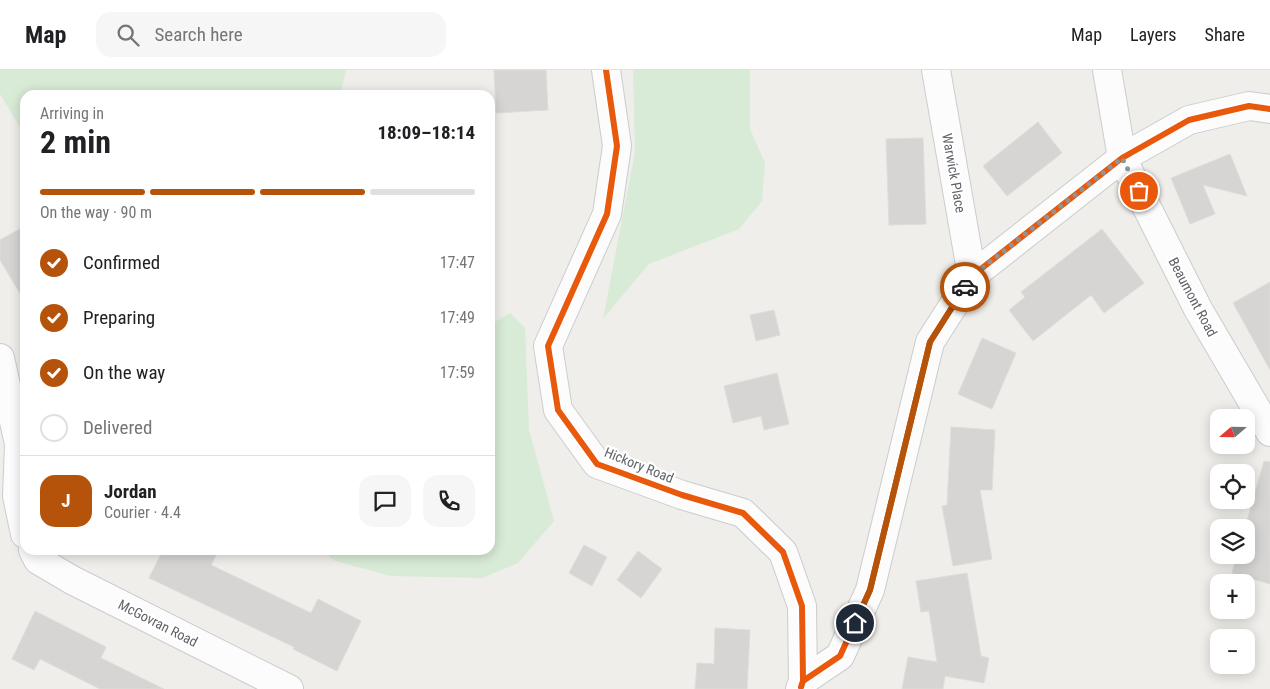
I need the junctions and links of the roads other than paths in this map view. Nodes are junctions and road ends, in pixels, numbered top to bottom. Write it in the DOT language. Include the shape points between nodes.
graph roads {
  1 [pos="606,70"];
  2 [pos="936,70"];
  3 [pos="1107,70"];
  4 [pos="1270,110"];
  5 [pos="1122,158"];
  6 [pos="972,276"];
  7 [pos="0,358"];
  8 [pos="1270,432"];
  9 [pos="20,510"];
  10 [pos="36,555"];
  11 [pos="802,685"];
  12 [pos="289,689"];
  1 -- 11 [label="street, Hickory Road" via="617,146 607,214 548,346 558,410 597,464 682,496 743,513 783,552 802,606"];
  2 -- 6 [label="street, Warwick Place"];
  3 -- 5 [label="street, Beaumont Road"];
  4 -- 5 [label="street" via="1249,106 1189,120"];
  5 -- 6 [label="street"];
  5 -- 8 [label="street, Beaumont Road" via="1198,309"];
  6 -- 11 [label="street" via="930,342 870,590 840,656"];
  7 -- 9 [label="street" via="19,444 17,496"];
  10 -- 12 [label="street, McGovran Road" via="38,560 72,580"];
}
